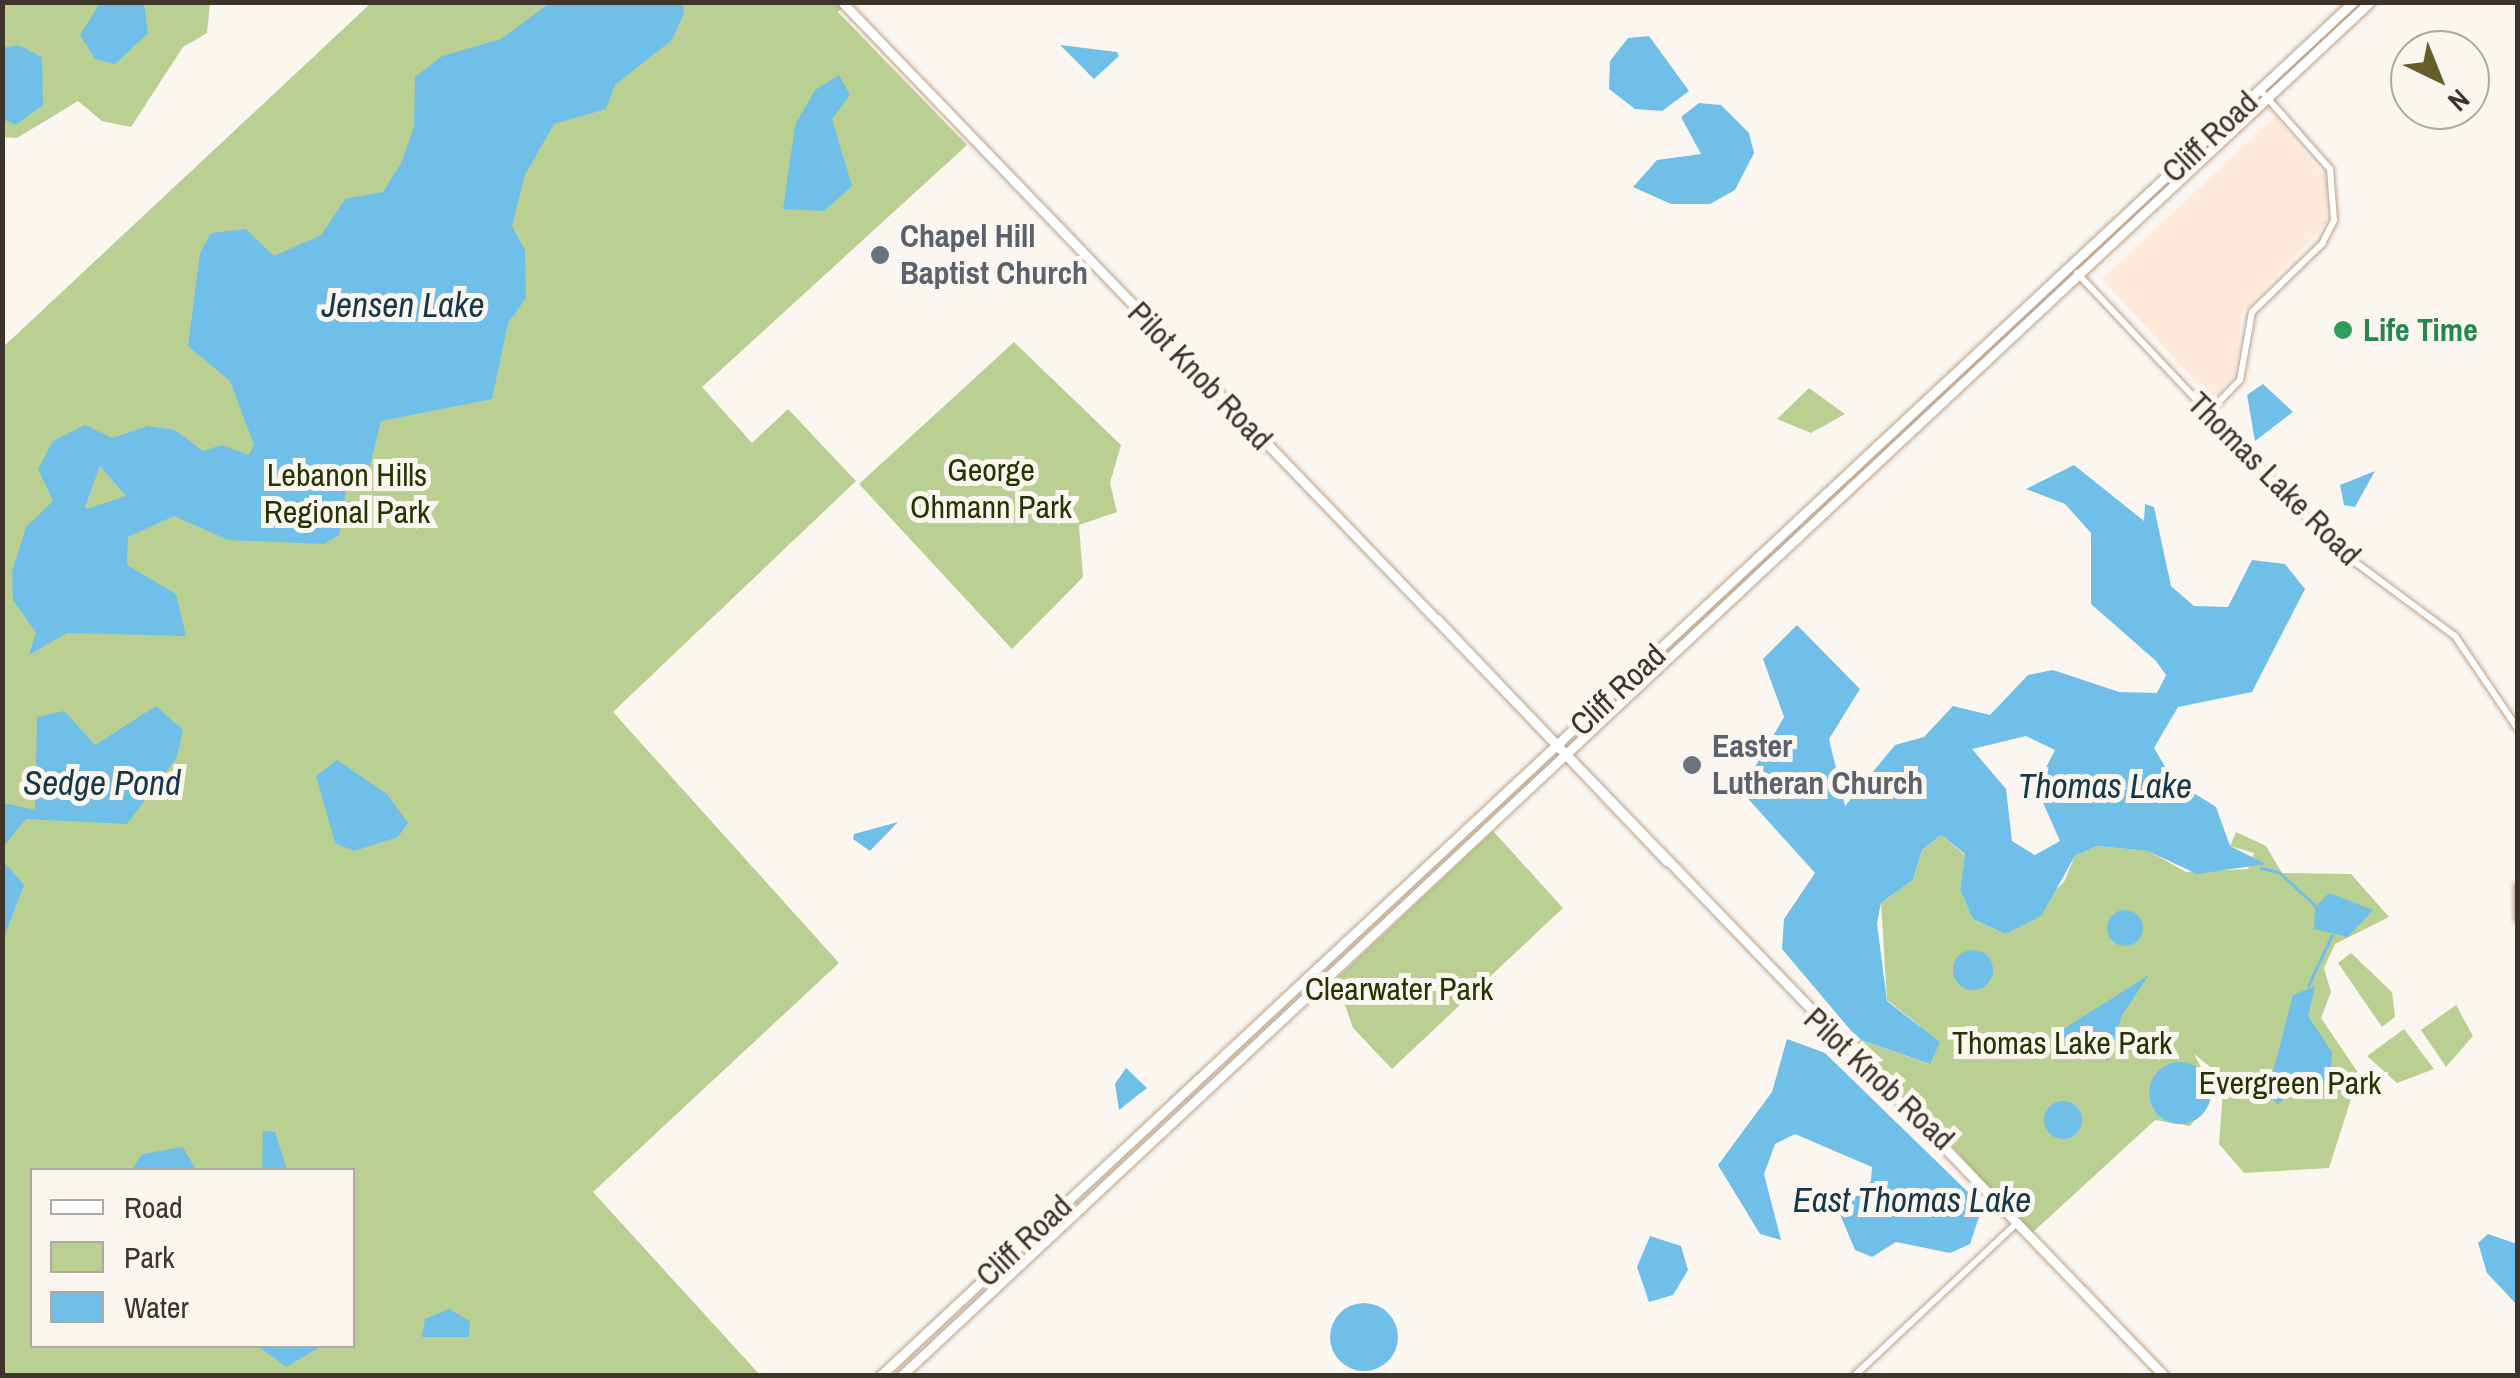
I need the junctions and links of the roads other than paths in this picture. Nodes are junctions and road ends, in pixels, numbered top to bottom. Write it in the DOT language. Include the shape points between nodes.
graph roads {
  1 [pos="842,2"];
  2 [pos="2354,2"];
  3 [pos="2370,2"];
  4 [pos="2260,90"];
  5 [pos="2268,99"];
  6 [pos="2075,271"];
  7 [pos="2207,414"];
  8 [pos="2518,729"];
  9 [pos="1562,750"];
  10 [pos="2518,885"];
  11 [pos="2518,920"];
  12 [pos="2019,1221"];
  13 [pos="880,1376"];
  14 [pos="901,1376"];
  15 [pos="1854,1376"];
  16 [pos="2164,1376"];
  1 -- 9 [label="main road, Pilot Knob Road"];
  2 -- 4 [label="main road, Cliff Road"];
  3 -- 5 [label="main road, Cliff Road"];
  4 -- 5 [label="street"];
  4 -- 6 [label="main road, Cliff Road"];
  5 -- 6 [label="main road, Cliff Road"];
  5 -- 7 [label="street" via="2330,169 2334,220 2322,244 2252,312 2240,380"];
  6 -- 7 [label="street, Thomas Lake Road"];
  6 -- 9 [label="main road, Cliff Road"];
  7 -- 8 [label="street, Thomas Lake Road" via="2336,548 2456,636 2492,678"];
  9 -- 12 [label="main road, Pilot Knob Road"];
  9 -- 13 [label="main road, Cliff Road"];
  9 -- 14 [label="main road, Cliff Road"];
  10 -- 11 [label="street"];
  12 -- 15 [label="street"];
  12 -- 16 [label="main road, Pilot Knob Road"];
}
